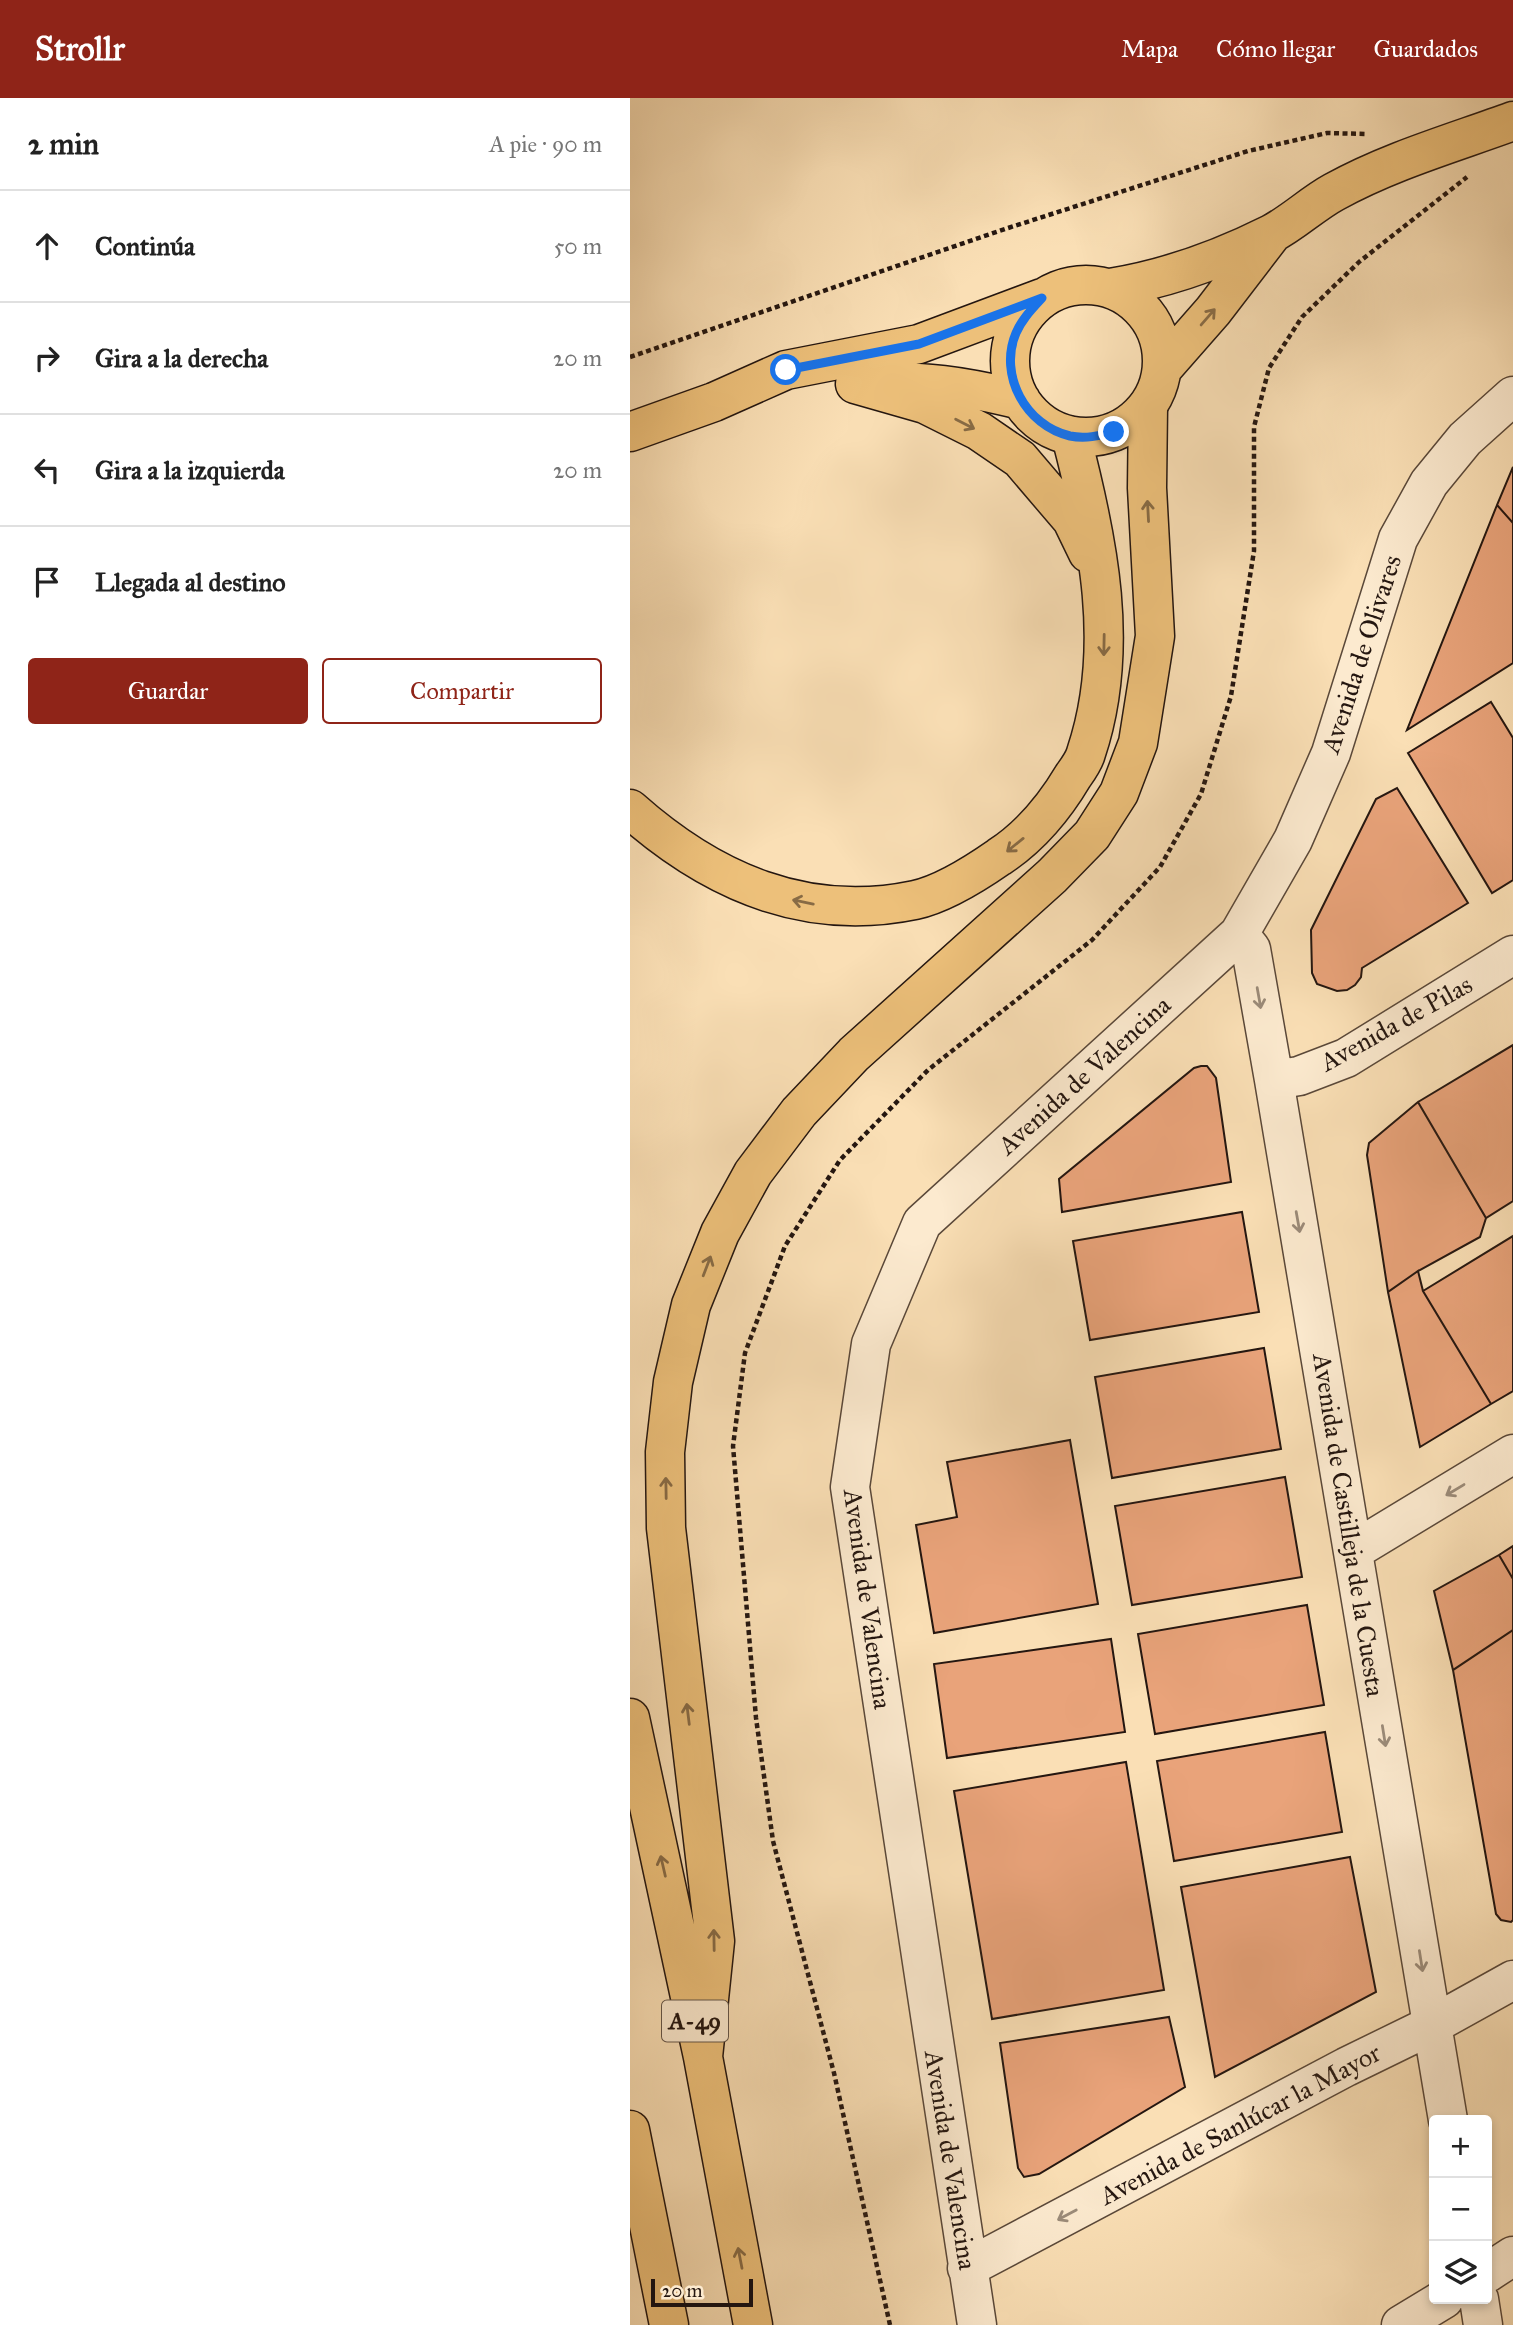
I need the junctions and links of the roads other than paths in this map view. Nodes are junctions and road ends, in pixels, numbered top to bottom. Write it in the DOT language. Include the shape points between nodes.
graph roads {
  1 [pos="1513,121"];
  2 [pos="1273,233"];
  3 [pos="1110,288"];
  4 [pos="1042,298"];
  5 [pos="1163,368"];
  6 [pos="855,384"];
  7 [pos="1513,396"];
  8 [pos="1021,400"];
  9 [pos="714,402"];
  10 [pos="1148,406"];
  11 [pos="630,432"];
  12 [pos="1071,436"];
  13 [pos="1100,577"];
  14 [pos="630,808"];
  15 [pos="1239,934"];
  16 [pos="1513,956"];
  17 [pos="1274,1080"];
  18 [pos="1513,1454"];
  19 [pos="1353,1551"];
  20 [pos="630,1718"];
  21 [pos="1513,1980"];
  22 [pos="1432,2025"];
  23 [pos="703,2057"];
  24 [pos="1447,2115"];
  25 [pos="630,2130"];
  26 [pos="1513,2256"];
  27 [pos="967,2268"];
  28 [pos="1492,2270"];
  29 [pos="1436,2304"];
  30 [pos="1480,2304"];
  31 [pos="668,2325"];
  32 [pos="753,2325"];
  33 [pos="977,2325"];
  34 [pos="1401,2325"];
  35 [pos="1483,2325"];
  1 -- 2 [label="main road" via="1396,163 1334,192"];
  2 -- 3 [label="main road" via="1178,273"];
  5 -- 2 [label="main road, one-way"];
  3 -- 4 [label="main road" via="1087,284"];
  3 -- 5 [label="main road" via="1132,300 1150,319 1160,342"];
  4 -- 8 [label="main road" via="1026,314 1010,356"];
  4 -- 9 [label="main road" via="919,344 786,370"];
  5 -- 10 [label="main road"];
  6 -- 8 [label="main road" via="907,381 954,385"];
  6 -- 9 [label="main road"];
  6 -- 13 [label="main road, one-way" via="925,404 979,431 1020,459 1072,520"];
  7 -- 15 [label="street, Avenida de Olivares" via="1465,439 1429,483 1398,539 1331,753 1293,840"];
  8 -- 12 [label="main road" via="1051,429"];
  9 -- 11 [label="main road"];
  10 -- 12 [label="main road" via="1133,422 1114,432"];
  23 -- 10 [label="main road, one-way" via="715,1941 666,1528 665,1465 673,1382 691,1306 720,1233 753,1173 799,1111 854,1054 1052,876 1092,835 1119,793 1138,743 1155,636"];
  12 -- 13 [label="main road"];
  13 -- 14 [label="main road, one-way" via="1105,643 1099,707 1085,756 1056,804 1018,844 968,878 917,900 810,904 760,891 710,867 655,831"];
  15 -- 17 [label="street, Avenida de Castilleja de la Cuesta, one-way" via="1251,949"];
  15 -- 27 [label="street, Avenida de Valencina" via="922,1223 871,1344 850,1487"];
  16 -- 17 [label="street, Avenida de Pilas" via="1346,1058"];
  17 -- 19 [label="street, Avenida de Castilleja de la Cuesta, one-way"];
  18 -- 19 [label="street, one-way"];
  19 -- 22 [label="street, Avenida de Castilleja de la Cuesta, one-way"];
  23 -- 20 [label="main road, A-49, one-way"];
  21 -- 22 [label="street, Avenida de Sanlúcar la Mayor"];
  22 -- 24 [label="street, Avenida de Castilleja de la Cuesta"];
  22 -- 27 [label="street, Avenida de Sanlúcar la Mayor, one-way"];
  32 -- 23 [label="main road, A-49, one-way"];
  25 -- 31 [label="main road"];
  26 -- 28 [label="street"];
  27 -- 33 [label="street, Avenida de Valencina"];
  29 -- 34 [label="street"];
  30 -- 35 [label="street"];
}
